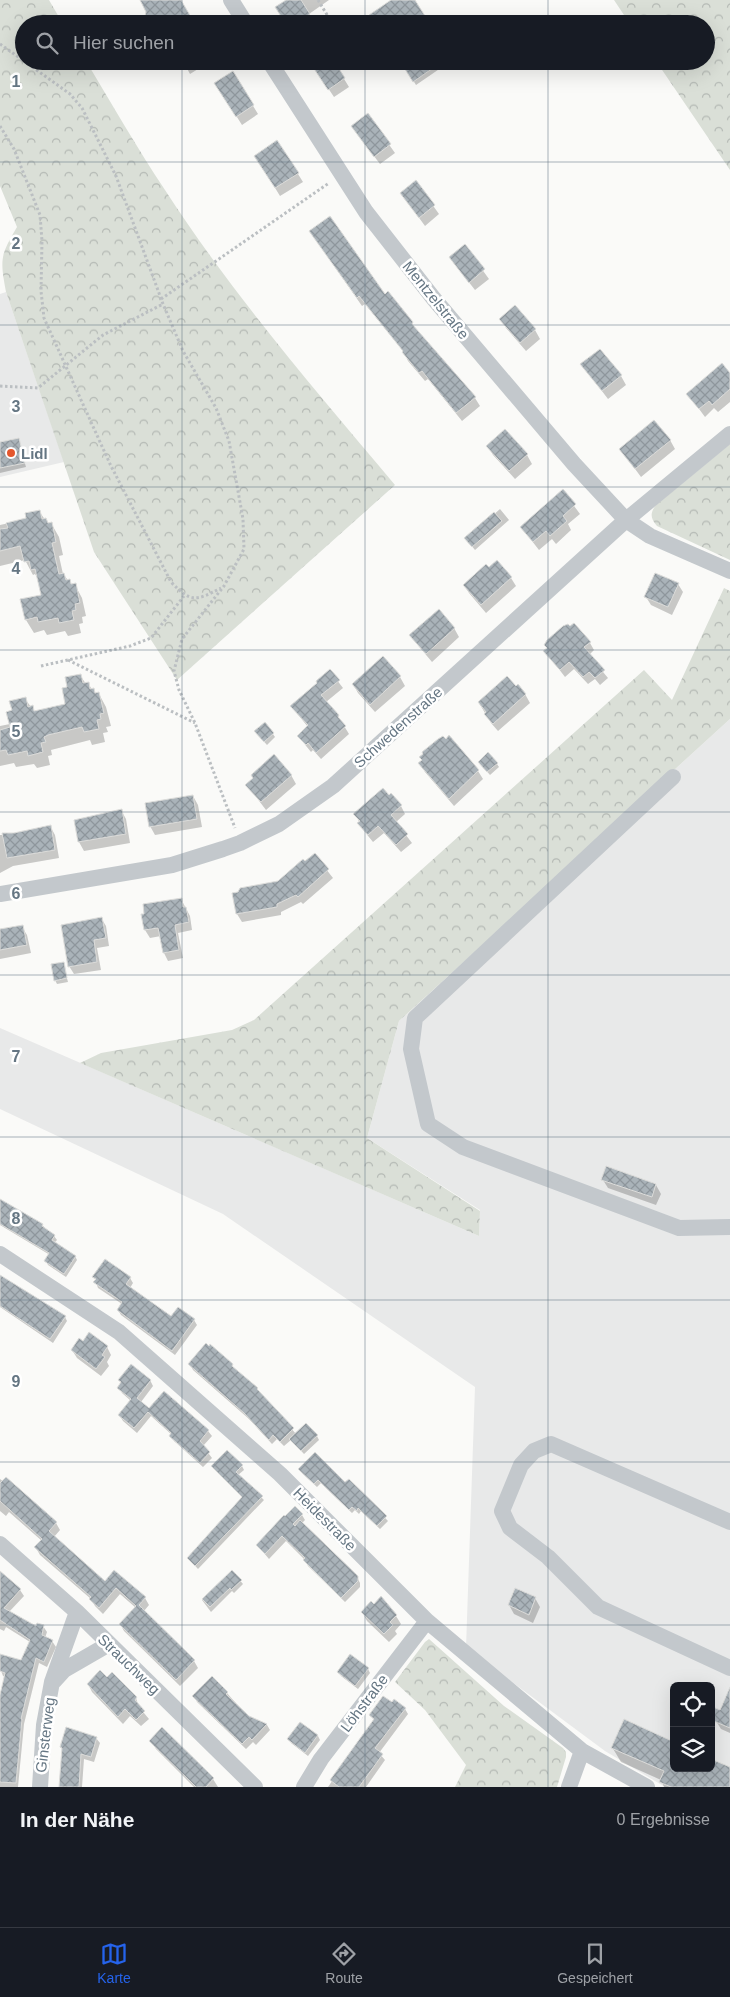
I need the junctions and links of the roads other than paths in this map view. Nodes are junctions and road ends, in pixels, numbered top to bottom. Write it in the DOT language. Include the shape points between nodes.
graph roads {
  1 [pos="231,0"];
  2 [pos="240,15"];
  3 [pos="275,70"];
  4 [pos="730,434"];
  5 [pos="626,520"];
  6 [pos="730,571"];
  7 [pos="673,777"];
  8 [pos="0,894"];
  9 [pos="730,1227"];
  10 [pos="0,1254"];
  11 [pos="730,1522"];
  12 [pos="0,1544"];
  13 [pos="77,1612"];
  14 [pos="427,1621"];
  15 [pos="109,1644"];
  16 [pos="730,1668"];
  17 [pos="52,1682"];
  18 [pos="582,1750"];
  19 [pos="40,1787"];
  20 [pos="255,1787"];
  21 [pos="304,1787"];
  22 [pos="569,1787"];
  23 [pos="647,1787"];
  1 -- 2 [label="street"];
  3 -- 5 [label="street, Mentzelstraße" via="366,212 434,299 574,464"];
  4 -- 5 [label="street, Schwedenstraße"];
  5 -- 6 [label="street, Mentzelstraße" via="650,536"];
  5 -- 8 [label="street, Schwedenstraße" via="333,786 279,824 240,843 172,865"];
  7 -- 9 [label="street" via="415,1018 410,1049 428,1124 463,1147 678,1228"];
  10 -- 14 [label="street, Heidestraße" via="119,1332 280,1474"];
  11 -- 16 [label="street" via="551,1444 534,1451 521,1465 502,1511 510,1528 548,1557 598,1608"];
  12 -- 13 [label="street, Strauchweg"];
  13 -- 15 [label="street, Strauchweg"];
  13 -- 17 [label="street, Ginsterweg"];
  14 -- 18 [label="street, Heidestraße"];
  14 -- 21 [label="street, Löhstraße" via="321,1759"];
  15 -- 17 [label="street, Ginsterweg" via="64,1670"];
  15 -- 20 [label="street, Strauchweg"];
  17 -- 19 [label="street, Ginsterweg" via="44,1724"];
  18 -- 22 [label="street"];
  18 -- 23 [label="street, Heidestraße"];
}
